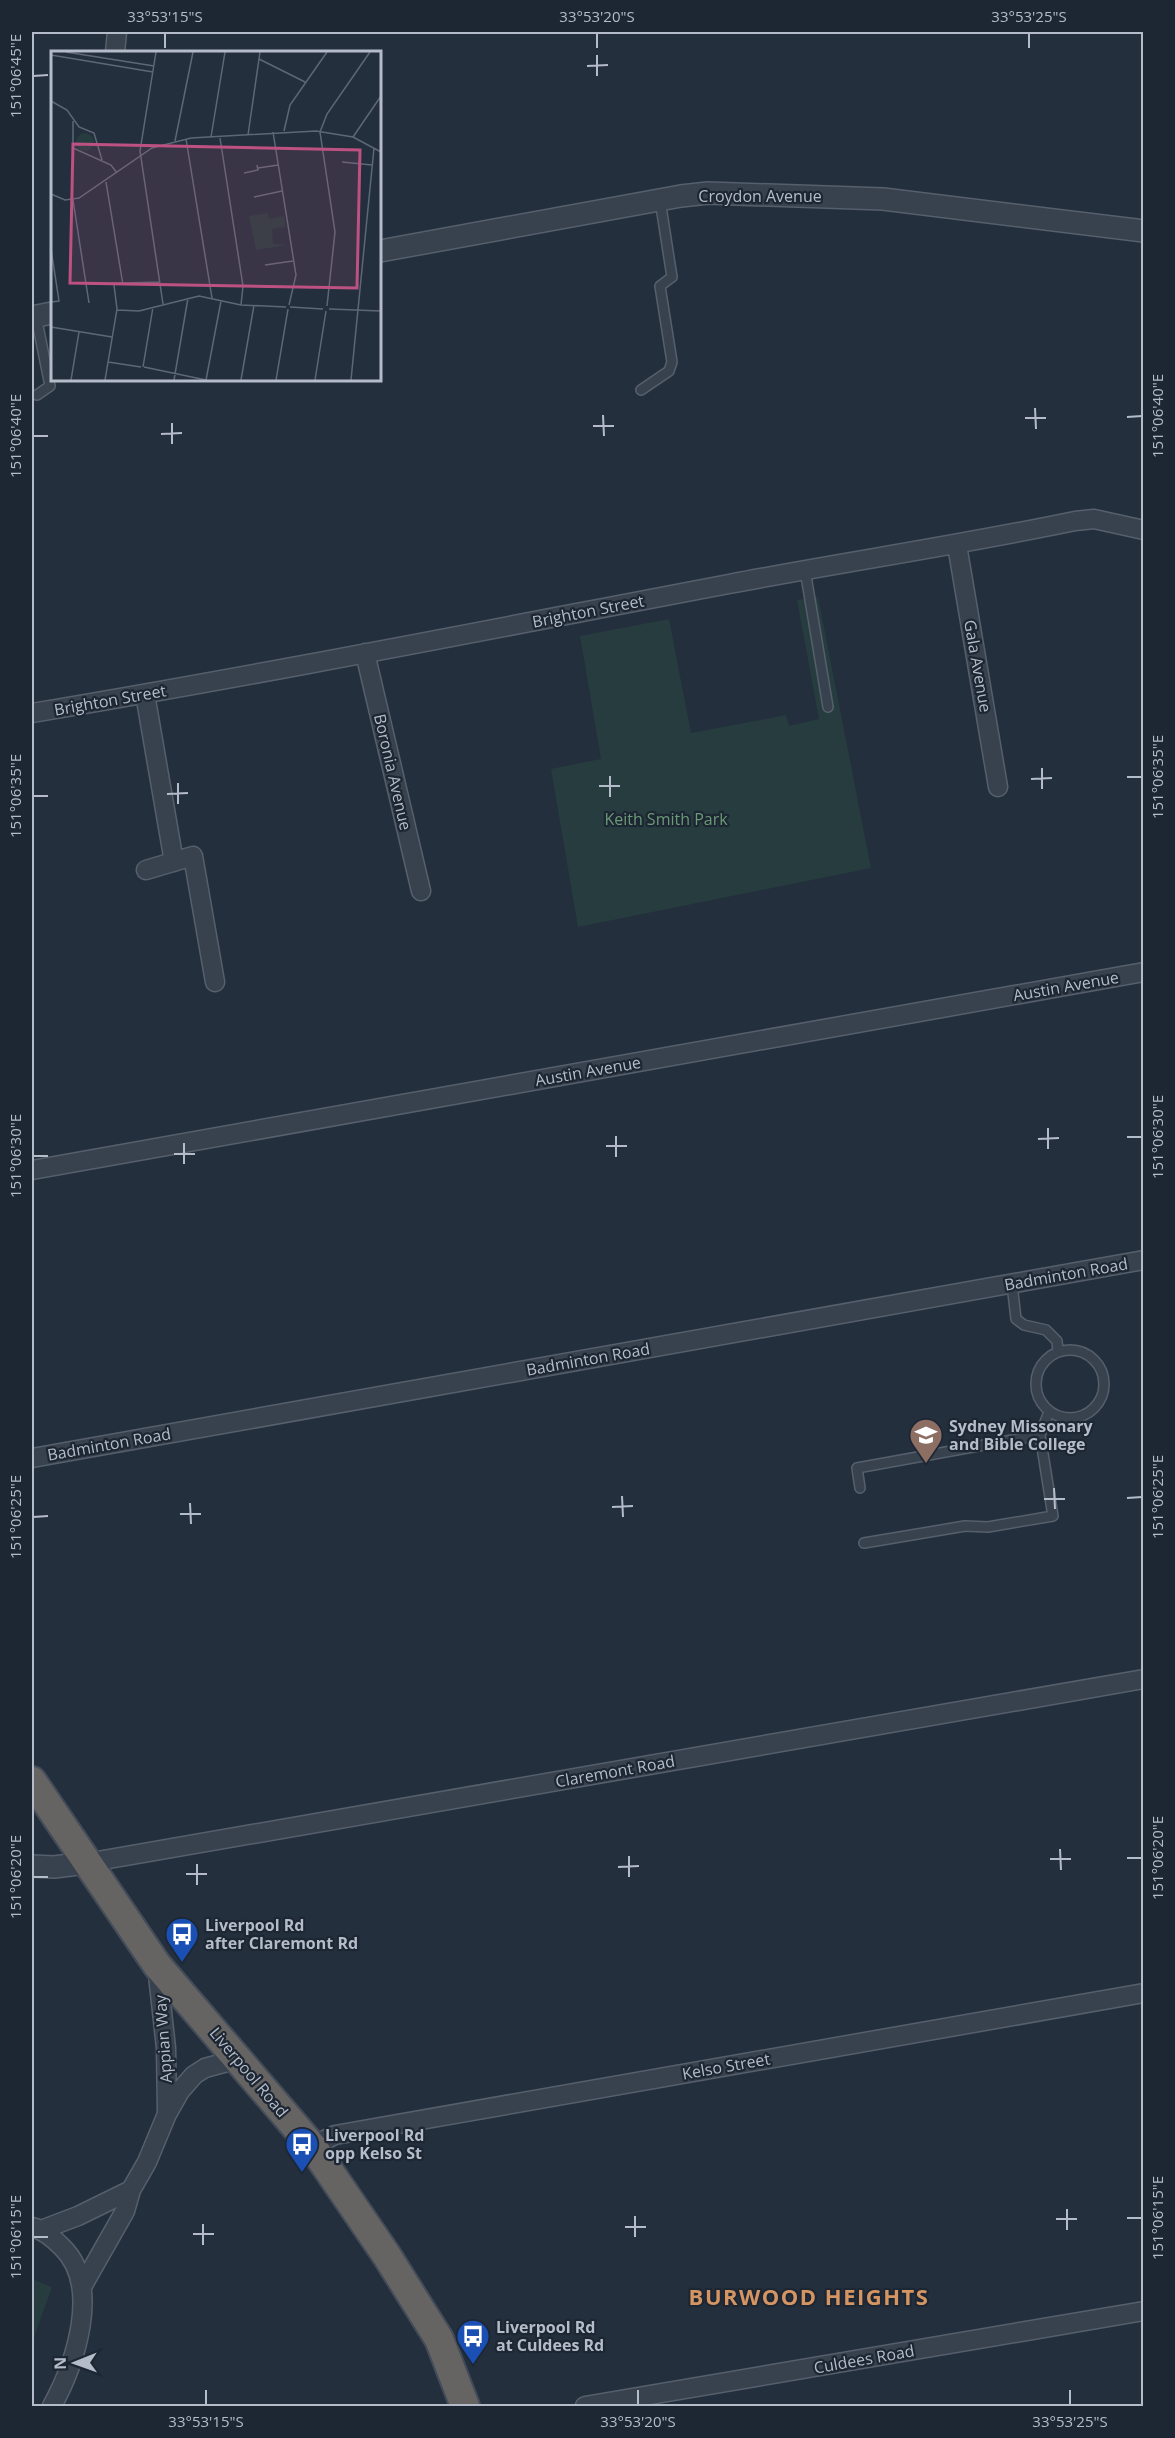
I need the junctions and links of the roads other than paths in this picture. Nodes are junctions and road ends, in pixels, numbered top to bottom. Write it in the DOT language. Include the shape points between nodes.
graph roads {
  1 [pos="117,32"];
  2 [pos="115,51"];
  3 [pos="660,200"];
  4 [pos="1143,231"];
  5 [pos="381,251"];
  6 [pos="40,316"];
  7 [pos="641,390"];
  8 [pos="37,395"];
  9 [pos="1143,530"];
  10 [pos="957,545"];
  11 [pos="805,570"];
  12 [pos="365,653"];
  13 [pos="145,694"];
  14 [pos="828,707"];
  15 [pos="32,713"];
  16 [pos="998,787"];
  17 [pos="174,862"];
  18 [pos="146,870"];
  19 [pos="421,891"];
  20 [pos="1143,972"];
  21 [pos="214,982"];
  22 [pos="32,1170"];
  23 [pos="1143,1260"];
  24 [pos="1012,1284"];
  25 [pos="1058,1352"];
  26 [pos="1049,1412"];
  27 [pos="1040,1435"];
  28 [pos="32,1458"];
  29 [pos="860,1488"];
  30 [pos="864,1543"];
  31 [pos="1143,1679"];
  32 [pos="32,1780"];
  33 [pos="86,1863"];
  34 [pos="32,1866"];
  35 [pos="157,1965"];
  36 [pos="1143,1993"];
  37 [pos="238,2059"];
  38 [pos="167,2114"];
  39 [pos="312,2146"];
  40 [pos="131,2190"];
  41 [pos="36,2229"];
  42 [pos="83,2285"];
  43 [pos="1143,2311"];
  44 [pos="52,2406"];
  45 [pos="465,2406"];
  46 [pos="585,2406"];
  1 -- 2 [label="street"];
  3 -- 4 [label="street, Croydon Avenue" via="708,193 883,199"];
  3 -- 5 [label="street, Croydon Avenue"];
  3 -- 7 [label="lane" via="672,277 660,286 672,362 669,371"];
  6 -- 8 [label="lane" via="50,386"];
  9 -- 10 [label="street, Brighton Street" via="1094,519"];
  10 -- 11 [label="street, Brighton Street"];
  10 -- 16 [label="street, Gala Avenue"];
  11 -- 12 [label="street, Brighton Street"];
  11 -- 14 [label="lane"];
  12 -- 13 [label="street, Brighton Street"];
  12 -- 19 [label="street, Boronia Avenue"];
  13 -- 15 [label="street, Brighton Street"];
  13 -- 17 [label="street"];
  17 -- 18 [label="street"];
  17 -- 21 [label="street" via="193,856"];
  20 -- 22 [label="street, Austin Avenue"];
  23 -- 24 [label="street, Badminton Road"];
  24 -- 25 [label="lane" via="1016,1318 1024,1325 1046,1330 1057,1341"];
  24 -- 28 [label="street, Badminton Road"];
  25 -- 26 [label="lane" via="1041,1365 1036,1379 1037,1393"];
  25 -- 26 [label="lane" via="1070,1350 1089,1355 1103,1374 1104,1384 1094,1409 1084,1415 1072,1419"];
  26 -- 27 [label="lane"];
  27 -- 29 [label="lane" via="857,1468"];
  27 -- 30 [label="lane" via="1053,1516"];
  31 -- 33 [label="street, Claremont Road"];
  32 -- 33 [label="highway, Liverpool Road"];
  33 -- 34 [label="street"];
  33 -- 35 [label="highway, Liverpool Road"];
  35 -- 37 [label="highway, Liverpool Road"];
  35 -- 38 [label="street, Appian Way" via="166,2048"];
  36 -- 39 [label="street, Kelso Street" via="334,2135"];
  37 -- 38 [label="street, Appian Way" via="194,2074"];
  37 -- 39 [label="highway, Liverpool Road"];
  38 -- 40 [label="street, Appian Way"];
  39 -- 45 [label="highway, Liverpool Road" via="439,2339"];
  40 -- 41 [label="street, Appian Way" via="78,2216"];
  40 -- 42 [label="street, Appian Way" via="125,2211"];
  41 -- 42 [label="street, Appian Way" via="70,2255"];
  42 -- 44 [label="street, Appian Way" via="83,2306 68,2371"];
  43 -- 46 [label="street, Culdees Road"];
}
